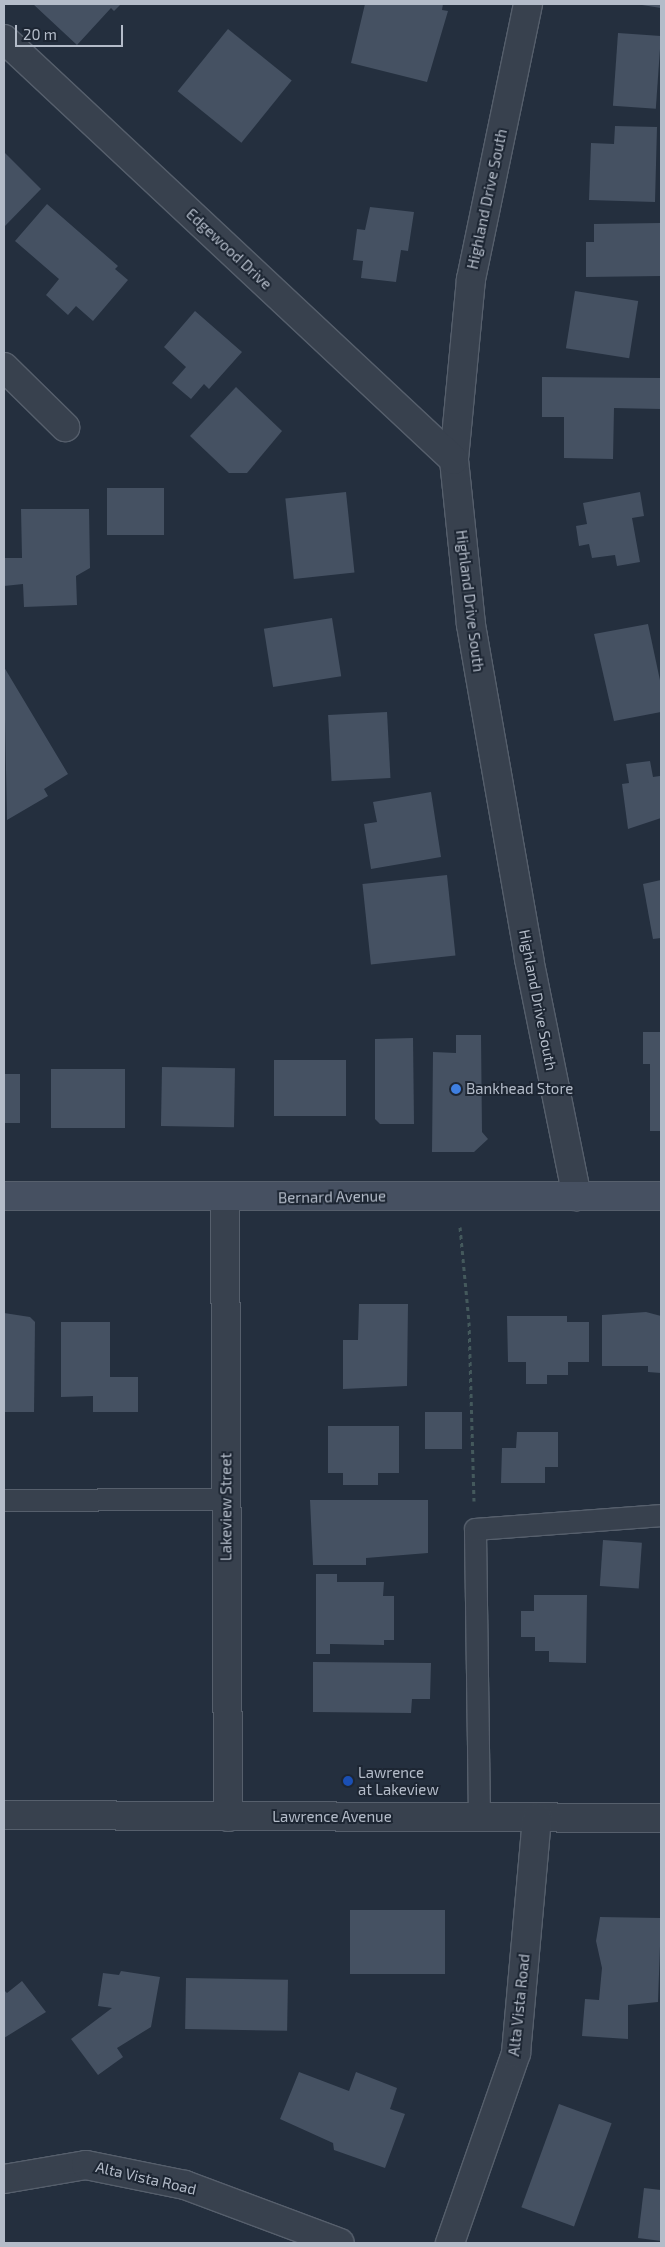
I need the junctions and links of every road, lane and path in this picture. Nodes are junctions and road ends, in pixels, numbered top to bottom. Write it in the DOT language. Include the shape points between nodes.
graph roads {
  1 [pos="528,4"];
  2 [pos="4,39"];
  3 [pos="4,367"];
  4 [pos="65,427"];
  5 [pos="454,460"];
  6 [pos="457,1195"];
  7 [pos="4,1196"];
  8 [pos="577,1196"];
  9 [pos="661,1196"];
  10 [pos="225,1198"];
  11 [pos="226,1499"];
  12 [pos="4,1500"];
  13 [pos="661,1515"];
  14 [pos="475,1529"];
  15 [pos="4,1815"];
  16 [pos="228,1817"];
  17 [pos="479,1818"];
  18 [pos="537,1818"];
  19 [pos="661,1818"];
  20 [pos="4,2179"];
  21 [pos="340,2243"];
  22 [pos="450,2243"];
  1 -- 5 [label="street, Highland Drive South" via="471,279"];
  2 -- 5 [label="street, Edgewood Drive"];
  3 -- 4 [label="street"];
  5 -- 8 [label="street, Highland Drive South" via="471,625 529,959"];
  6 -- 8 [label="street, Bernard Avenue"];
  6 -- 10 [label="street, Bernard Avenue"];
  6 -- 14 [label="path" via="470,1322"];
  7 -- 10 [label="street, Bernard Avenue"];
  8 -- 9 [label="street, Bernard Avenue"];
  10 -- 11 [label="street, Lakeview Street"];
  11 -- 12 [label="lane"];
  11 -- 16 [label="street, Lakeview Street"];
  13 -- 14 [label="lane"];
  14 -- 17 [label="lane"];
  15 -- 16 [label="street, Lawrence Avenue"];
  16 -- 17 [label="street, Lawrence Avenue"];
  17 -- 18 [label="street, Lawrence Avenue"];
  18 -- 19 [label="street, Lawrence Avenue"];
  18 -- 22 [label="street, Alta Vista Road" via="516,2053"];
  20 -- 21 [label="street, Alta Vista Road" via="86,2165 185,2185"];
}
